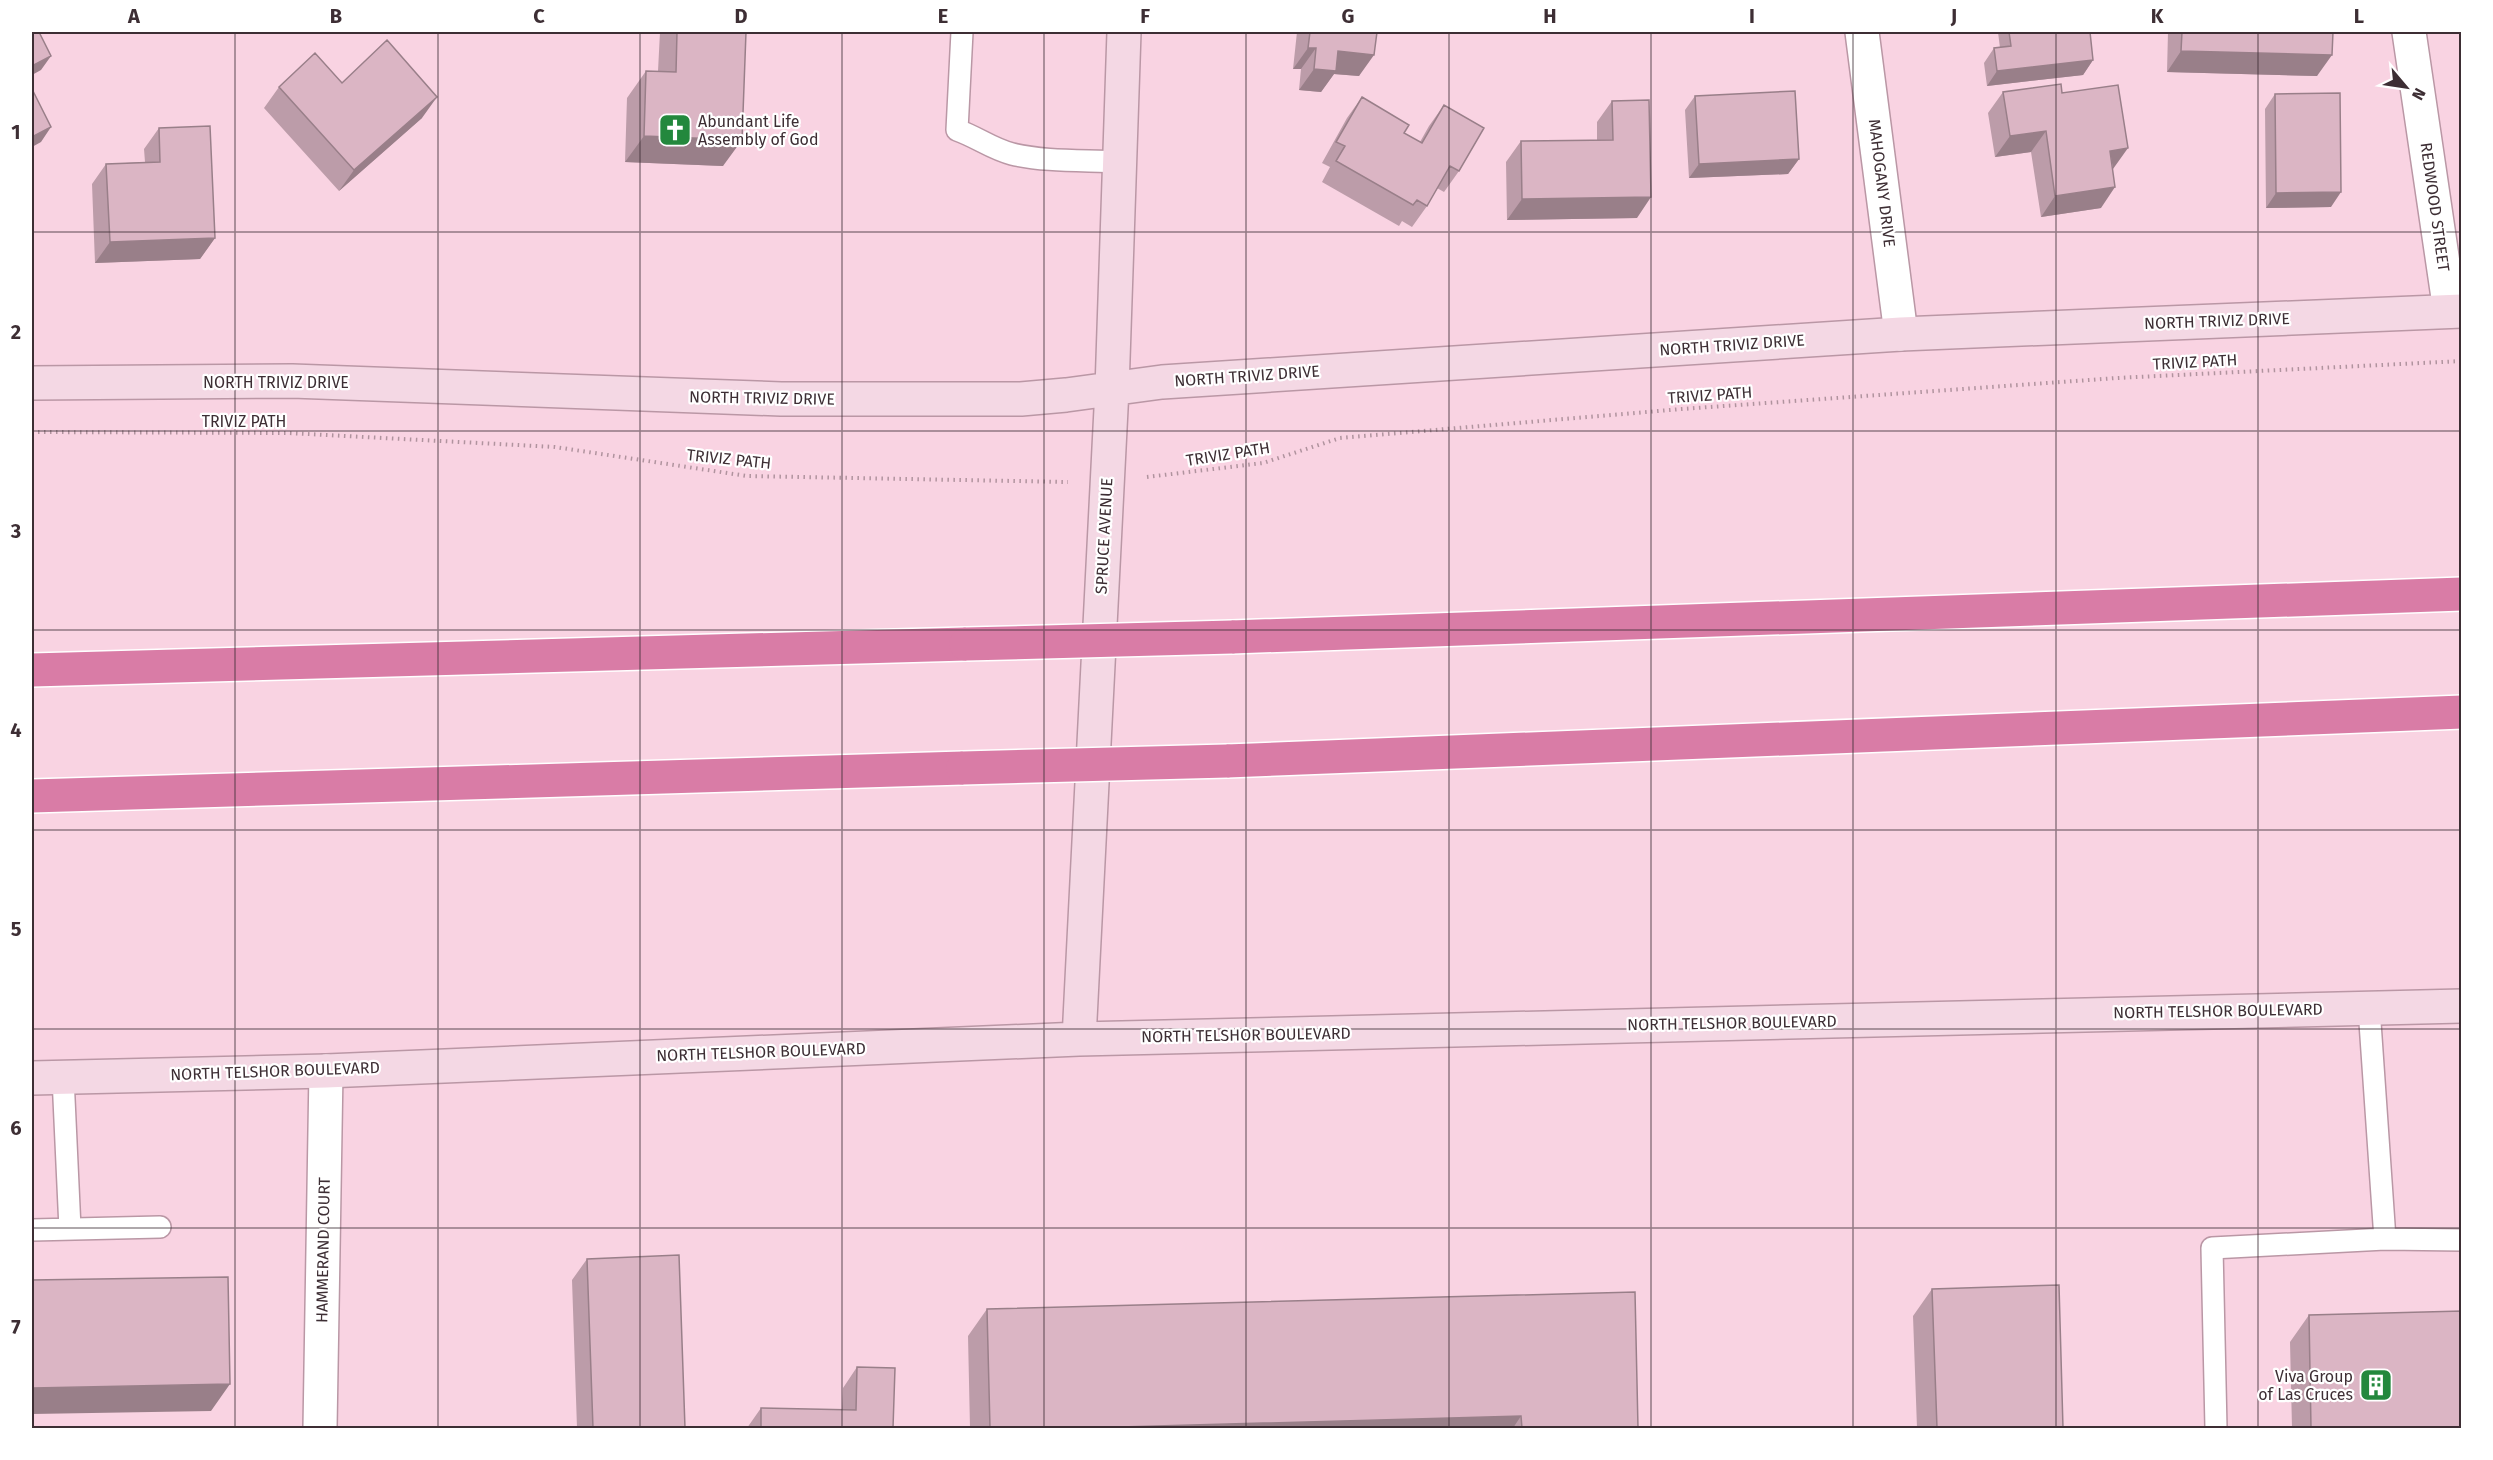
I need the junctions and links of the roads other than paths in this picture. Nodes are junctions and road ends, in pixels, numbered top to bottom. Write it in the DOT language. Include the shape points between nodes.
graph roads {
  1 [pos="962,32"];
  2 [pos="1124,32"];
  3 [pos="1862,32"];
  4 [pos="2409,32"];
  5 [pos="1120,162"];
  6 [pos="2456,311"];
  7 [pos="1901,334"];
  8 [pos="32,383"];
  9 [pos="1112,389"];
  10 [pos="2462,594"];
  11 [pos="32,670"];
  12 [pos="2462,712"];
  13 [pos="32,796"];
  14 [pos="2462,1006"];
  15 [pos="2368,1008"];
  16 [pos="1079,1039"];
  17 [pos="326,1071"];
  18 [pos="47,1078"];
  19 [pos="160,1227"];
  20 [pos="70,1229"];
  21 [pos="32,1230"];
  22 [pos="2385,1239"];
  23 [pos="2462,1240"];
  24 [pos="320,1428"];
  25 [pos="2216,1428"];
  1 -- 5 [label="lane" via="957,130 976,136 993,149 1015,155"];
  2 -- 5 [label="main road, SPRUCE AVENUE"];
  3 -- 7 [label="street, MAHOGANY DRIVE"];
  4 -- 6 [label="street, REDWOOD STREET"];
  5 -- 9 [label="main road, SPRUCE AVENUE"];
  6 -- 7 [label="main road, NORTH TRIVIZ DRIVE"];
  7 -- 9 [label="main road, NORTH TRIVIZ DRIVE" via="1162,382"];
  8 -- 9 [label="main road, NORTH TRIVIZ DRIVE" via="292,381 781,399 1021,399"];
  9 -- 16 [label="main road, SPRUCE AVENUE"];
  10 -- 11 [label="highway, bridge" via="1232,637"];
  12 -- 13 [label="highway, bridge" via="1227,761"];
  14 -- 15 [label="main road, NORTH TELSHOR BOULEVARD"];
  15 -- 16 [label="main road, NORTH TELSHOR BOULEVARD"];
  15 -- 22 [label="lane"];
  16 -- 17 [label="main road, NORTH TELSHOR BOULEVARD"];
  17 -- 18 [label="main road, NORTH TELSHOR BOULEVARD"];
  17 -- 24 [label="street, HAMMERAND COURT"];
  18 -- 20 [label="lane"];
  19 -- 20 [label="lane"];
  20 -- 21 [label="lane"];
  22 -- 23 [label="lane"];
  22 -- 25 [label="lane" via="2212,1248"];
}
